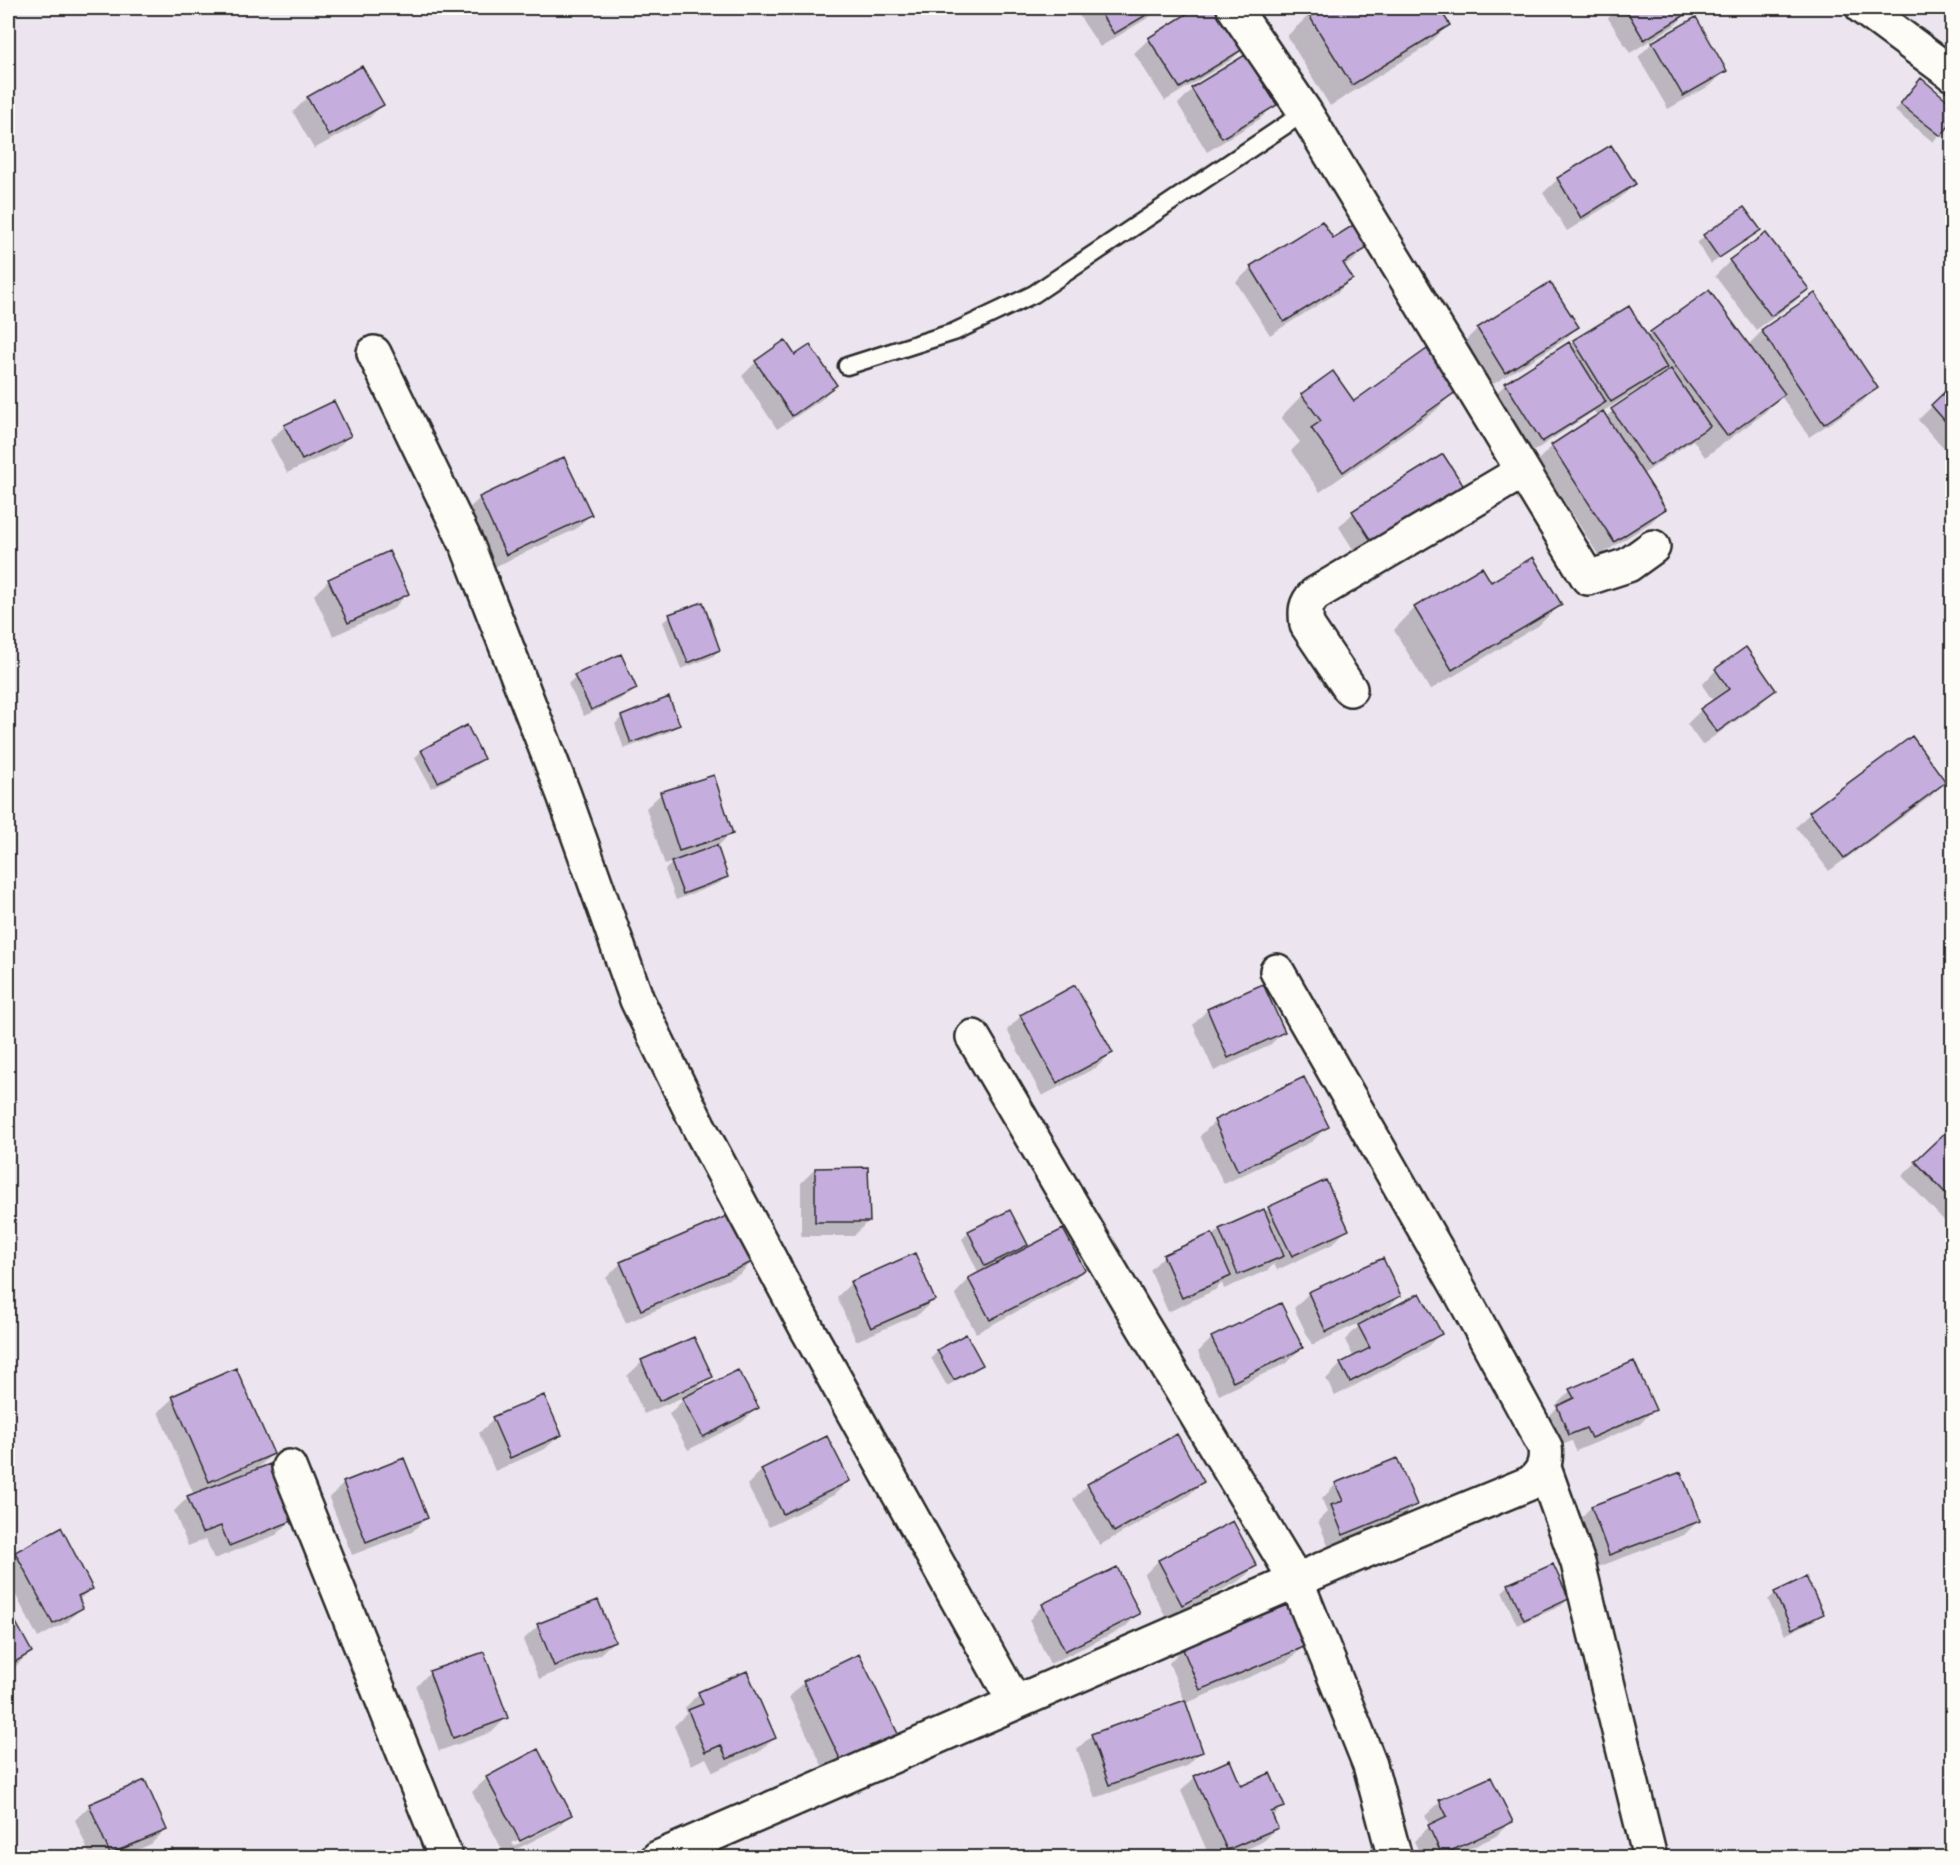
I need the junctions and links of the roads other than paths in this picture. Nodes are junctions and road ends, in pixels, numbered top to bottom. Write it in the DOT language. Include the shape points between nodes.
graph roads {
  1 [pos="1234,8"];
  2 [pos="1863,8"];
  3 [pos="1953,75"];
  4 [pos="1305,112"];
  5 [pos="374,353"];
  6 [pos="847,366"];
  7 [pos="1523,471"];
  8 [pos="1653,547"];
  9 [pos="1350,689"];
  10 [pos="1277,971"];
  11 [pos="973,1037"];
  12 [pos="290,1467"];
  13 [pos="1544,1468"];
  14 [pos="1296,1580"];
  15 [pos="1015,1703"];
  16 [pos="446,1857"];
  17 [pos="658,1857"];
  18 [pos="1395,1857"];
  19 [pos="1650,1857"];
  1 -- 4 [label="street"];
  2 -- 3 [label="street"];
  4 -- 6 [label="lane" via="1034,294 954,332"];
  4 -- 7 [label="street"];
  5 -- 15 [label="street" via="467,544 638,1000 699,1127 789,1296"];
  7 -- 8 [label="street" via="1588,578 1628,565"];
  7 -- 9 [label="street" via="1307,602 1307,625"];
  10 -- 13 [label="street" via="1545,1447"];
  11 -- 14 [label="street"];
  12 -- 16 [label="street"];
  13 -- 14 [label="street" via="1530,1483"];
  13 -- 19 [label="street" via="1578,1563"];
  14 -- 15 [label="street"];
  14 -- 18 [label="street" via="1370,1765"];
  15 -- 17 [label="street"];
}
